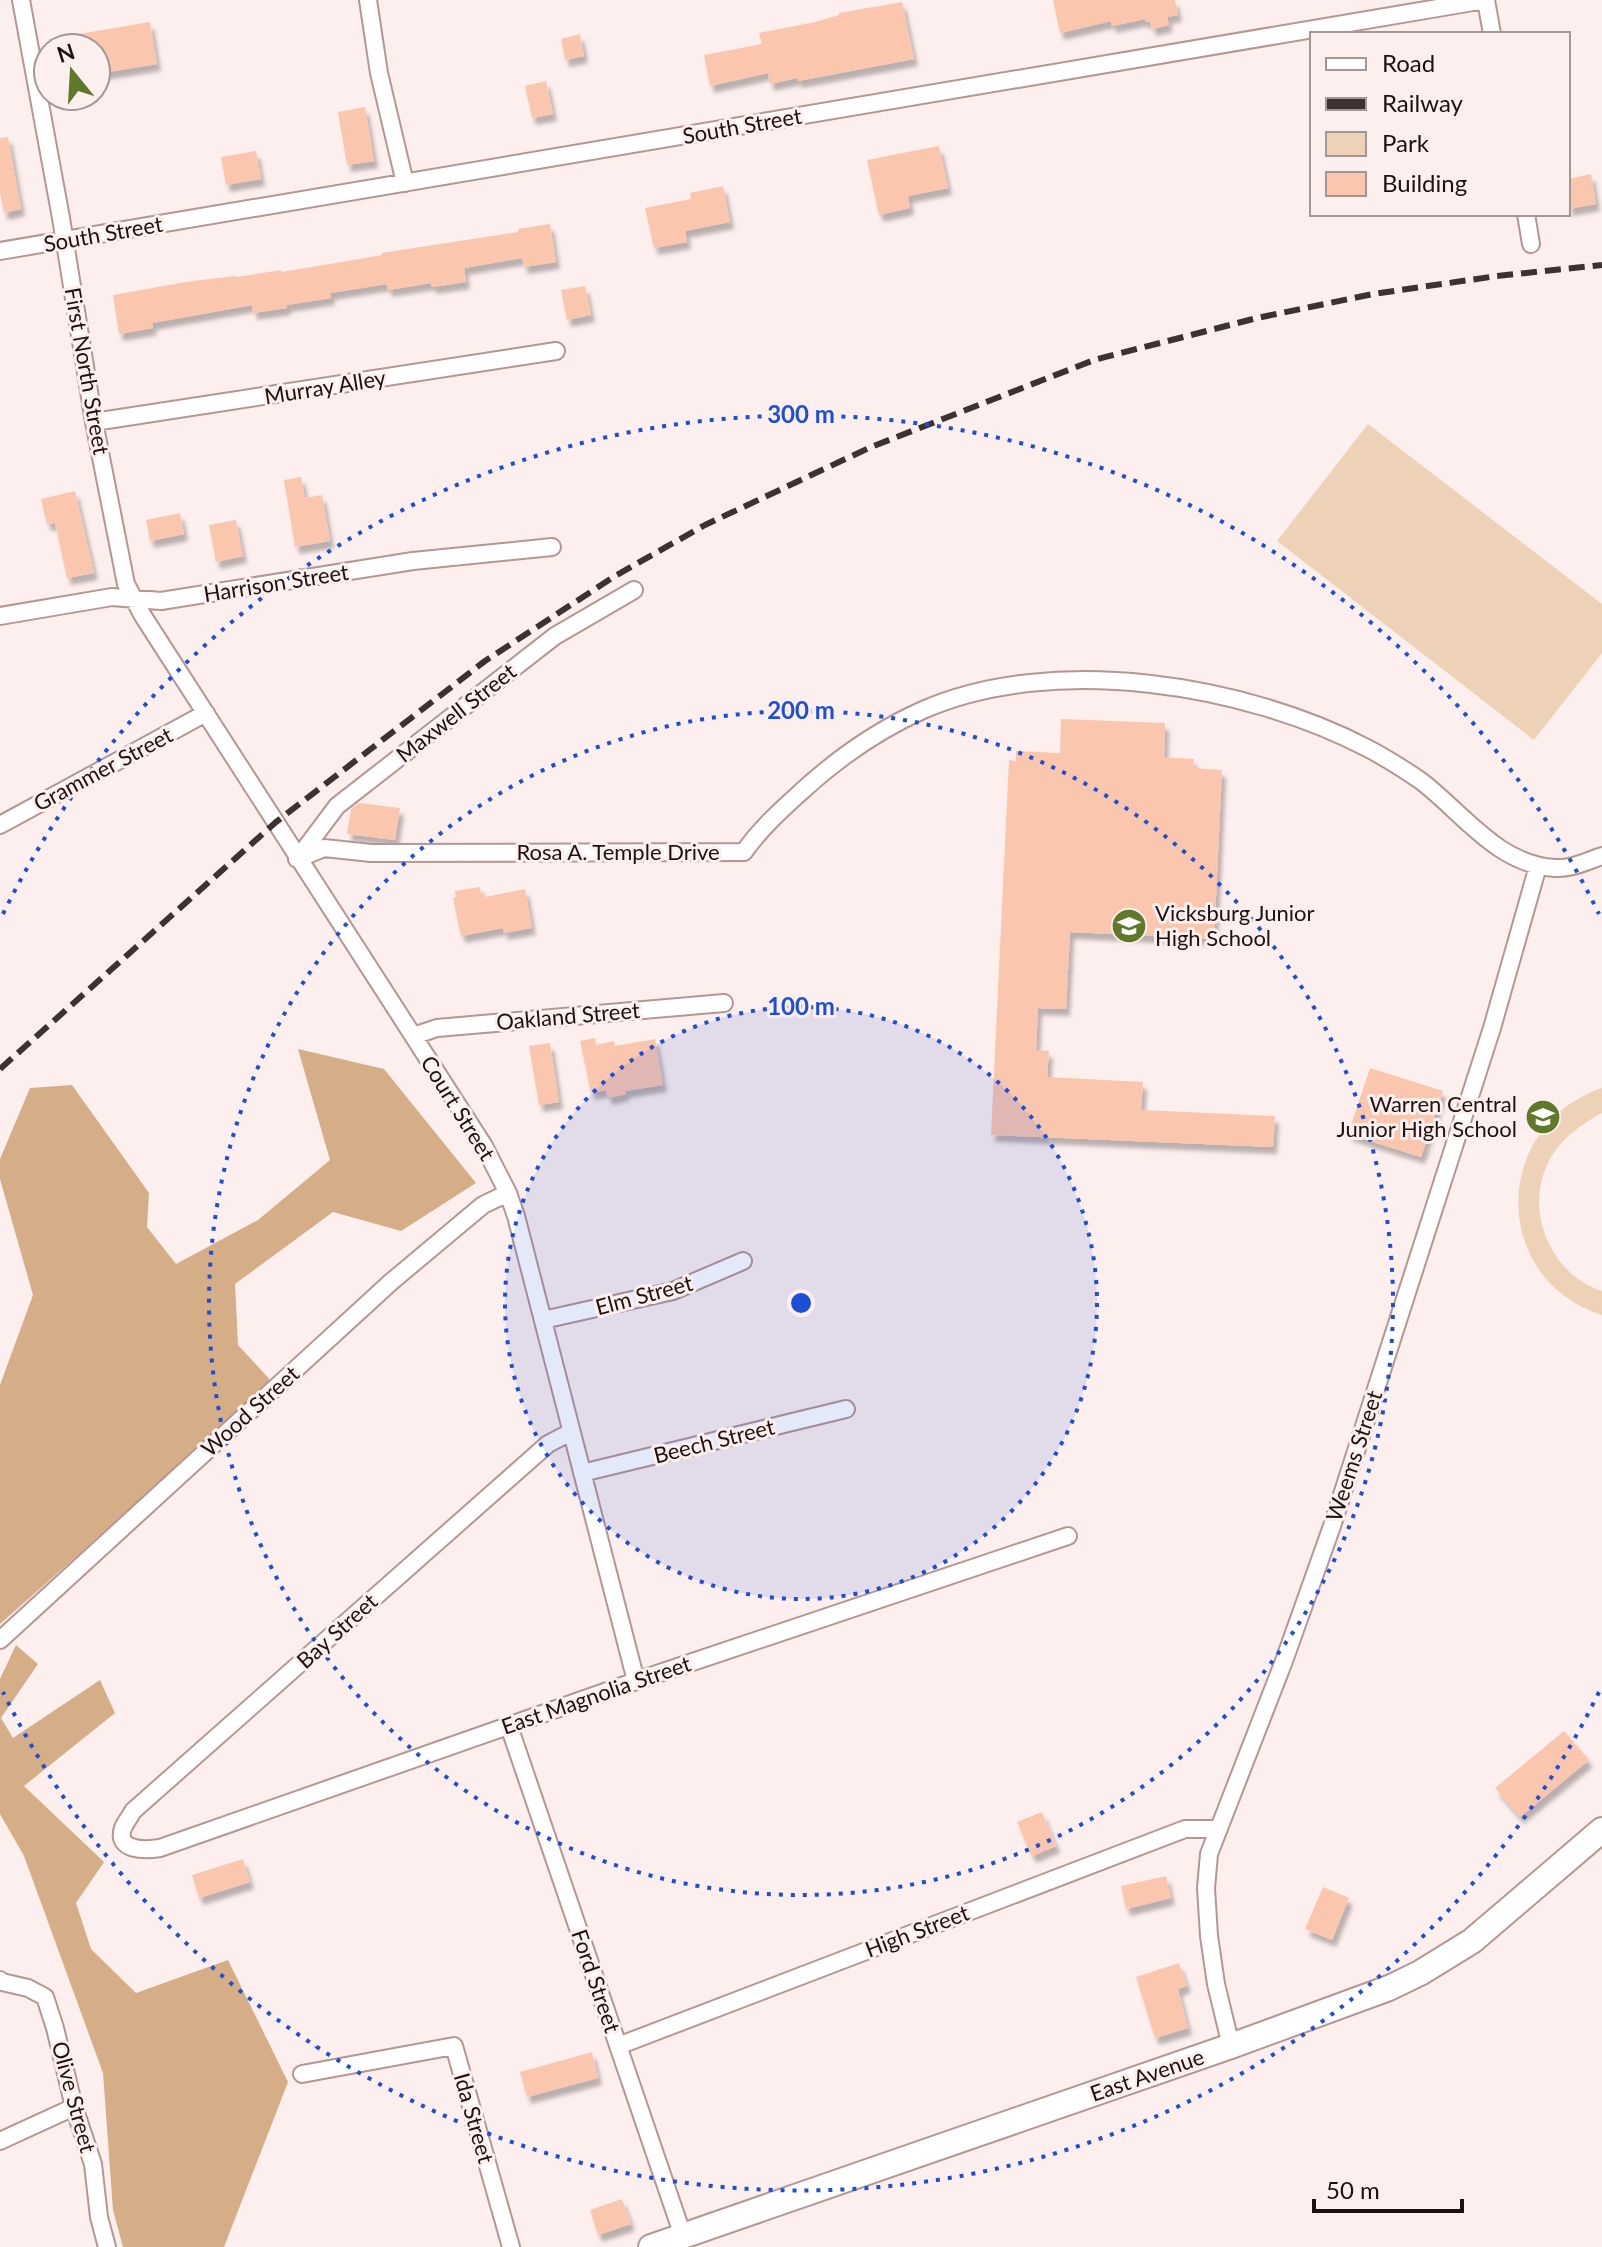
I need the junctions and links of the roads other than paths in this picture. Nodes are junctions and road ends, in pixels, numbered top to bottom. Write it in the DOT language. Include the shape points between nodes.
graph roads {
  1 [pos="21,0"];
  2 [pos="368,0"];
  3 [pos="1485,0"];
  4 [pos="1492,32"];
  5 [pos="405,183"];
  6 [pos="1526,216"];
  7 [pos="65,240"];
  8 [pos="1531,244"];
  9 [pos="0,251"];
  10 [pos="556,351"];
  11 [pos="94,422"];
  12 [pos="552,547"];
  13 [pos="634,590"];
  14 [pos="135,599"];
  15 [pos="0,616"];
  16 [pos="206,713"];
  17 [pos="0,825"];
  18 [pos="1602,856"];
  19 [pos="297,859"];
  20 [pos="1538,866"];
  21 [pos="724,1003"];
  22 [pos="413,1036"];
  23 [pos="508,1193"];
  24 [pos="743,1261"];
  25 [pos="543,1320"];
  26 [pos="846,1409"];
  27 [pos="571,1432"];
  28 [pos="582,1473"];
  29 [pos="1068,1536"];
  30 [pos="0,1640"];
  31 [pos="636,1681"];
  32 [pos="509,1726"];
  33 [pos="1219,1829"];
  34 [pos="1602,1830"];
  35 [pos="126,1844"];
  36 [pos="0,1980"];
  37 [pos="618,2046"];
  38 [pos="1231,2046"];
  39 [pos="302,2074"];
  40 [pos="74,2107"];
  41 [pos="0,2141"];
  42 [pos="683,2236"];
  43 [pos="107,2247"];
  44 [pos="511,2247"];
  45 [pos="651,2247"];
  1 -- 7 [label="street, First North Street"];
  2 -- 5 [label="street"];
  3 -- 4 [label="street"];
  3 -- 5 [label="street, South Street"];
  5 -- 7 [label="street, South Street"];
  6 -- 8 [label="street"];
  7 -- 9 [label="street, South Street"];
  7 -- 11 [label="street, First North Street"];
  10 -- 11 [label="street, Murray Alley"];
  11 -- 14 [label="street, First North Street" via="126,584"];
  12 -- 14 [label="street, Harrison Street" via="413,561 161,601"];
  13 -- 19 [label="street, Maxwell Street" via="555,636 337,806"];
  14 -- 15 [label="street, Harrison Street" via="112,597"];
  14 -- 16 [label="street, Court Street"];
  16 -- 17 [label="street, Grammer Street"];
  16 -- 19 [label="street, Court Street"];
  18 -- 20 [label="street, Rosa A. Temple Drive" via="1574,866"];
  19 -- 20 [label="street, Rosa A. Temple Drive" via="324,848 371,853 744,852 760,829 820,775 902,721 982,691 1088,679 1207,692 1328,729 1421,781 1498,848"];
  19 -- 22 [label="street, Court Street"];
  20 -- 33 [label="street, Weems Street" via="1492,1028 1332,1526"];
  21 -- 22 [label="street, Oakland Street" via="437,1028"];
  22 -- 23 [label="street, Court Street"];
  23 -- 25 [label="street, Court Street"];
  23 -- 30 [label="street, Wood Street" via="483,1205 391,1282"];
  24 -- 25 [label="street, Elm Street" via="673,1291"];
  25 -- 27 [label="street, Court Street"];
  26 -- 28 [label="street, Beech Street"];
  27 -- 28 [label="street, Court Street"];
  27 -- 35 [label="street, Bay Street" via="548,1444 133,1811 123,1828"];
  28 -- 31 [label="street, Court Street"];
  29 -- 31 [label="street, East Magnolia Street"];
  31 -- 32 [label="street, East Magnolia Street"];
  32 -- 35 [label="street, East Magnolia Street" via="160,1848 137,1850"];
  32 -- 37 [label="street, Ford Street"];
  33 -- 37 [label="street, High Street" via="1185,1829"];
  33 -- 38 [label="street, Weems Street" via="1209,1854 1206,1888 1216,1984"];
  34 -- 38 [label="street, East Avenue" via="1472,1941 1420,1973"];
  36 -- 40 [label="street, Olive Street" via="45,1997"];
  37 -- 42 [label="street, Ford Street"];
  38 -- 42 [label="street, East Avenue"];
  39 -- 44 [label="street, Ida Street" via="454,2046"];
  40 -- 41 [label="street"];
  40 -- 43 [label="street, Olive Street" via="93,2164"];
  42 -- 45 [label="street, East Avenue"];
}
